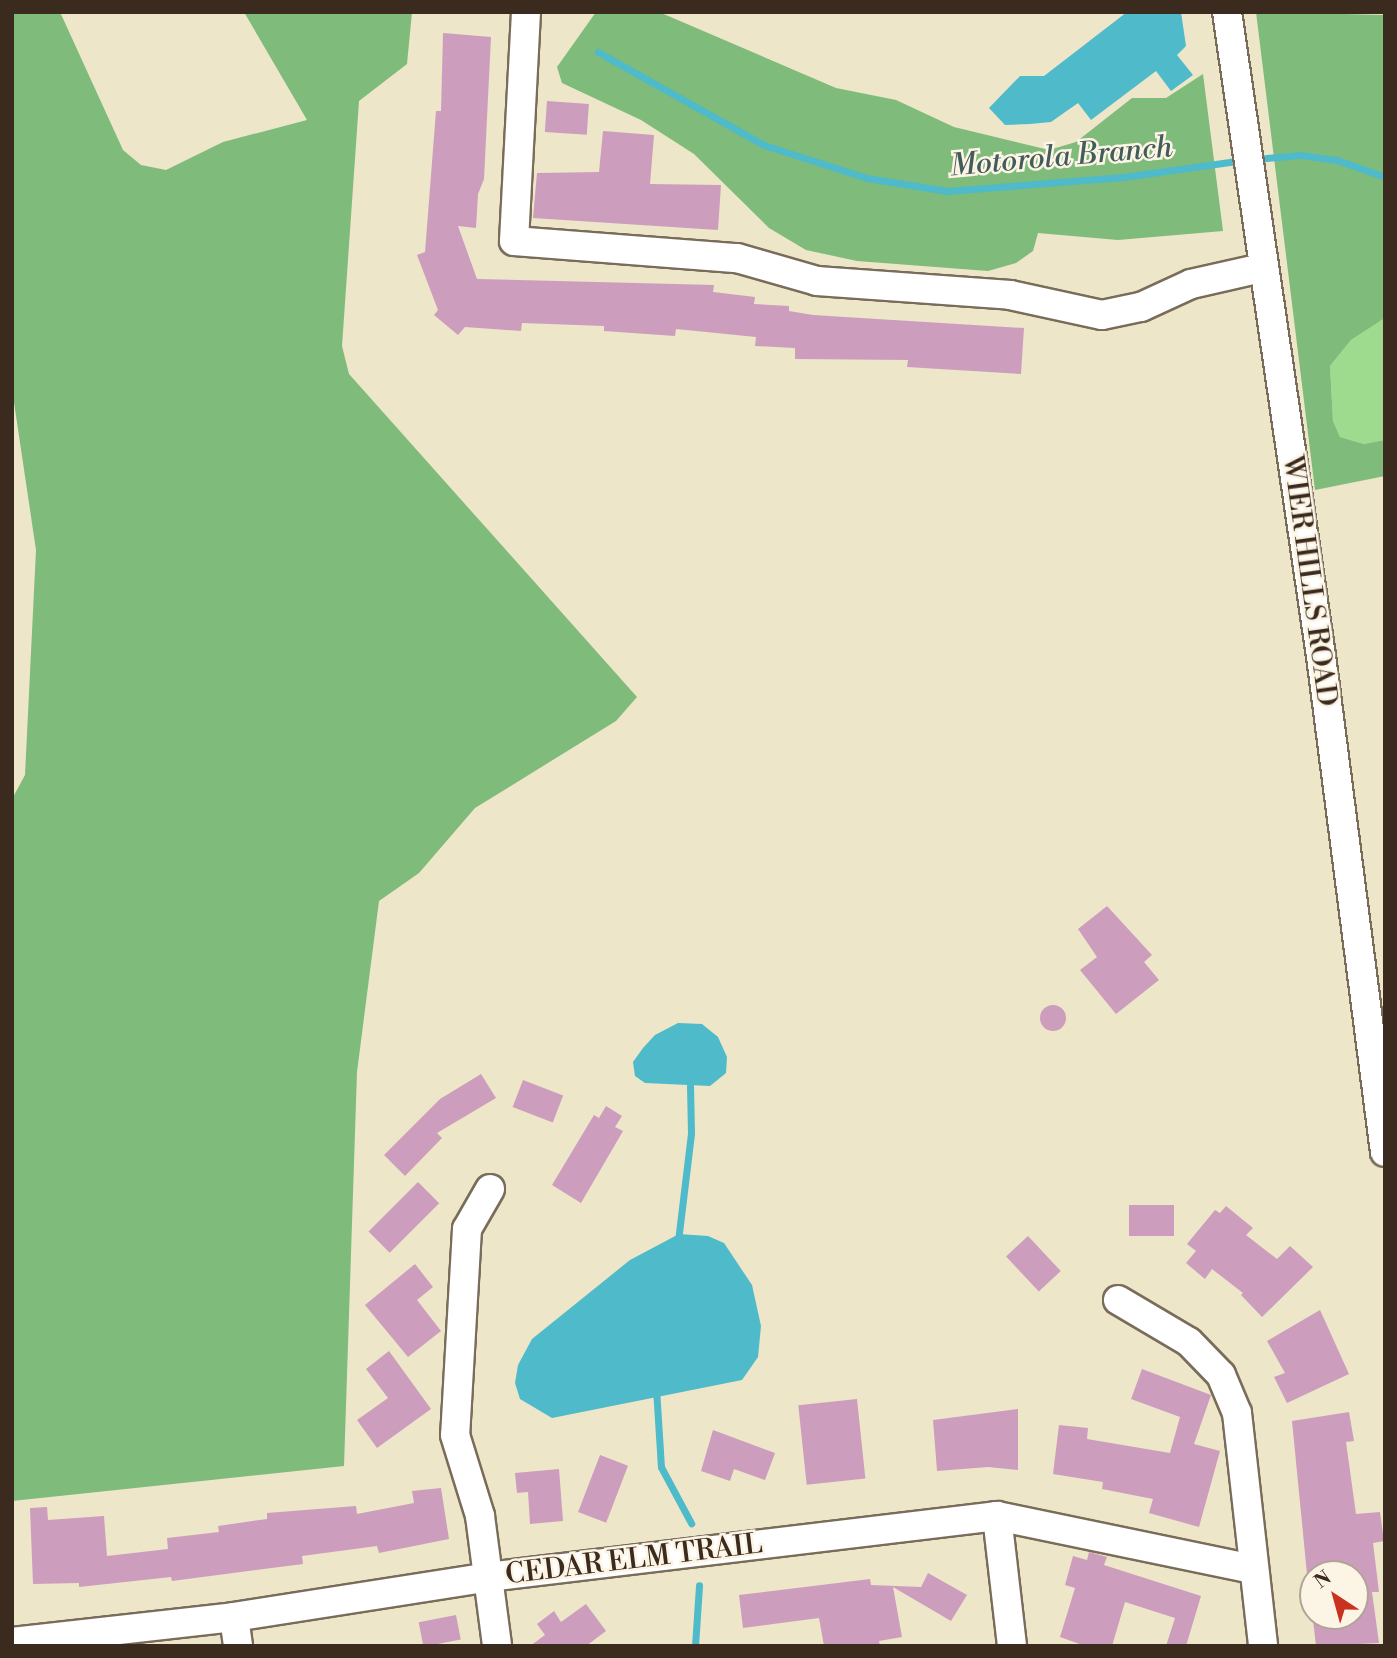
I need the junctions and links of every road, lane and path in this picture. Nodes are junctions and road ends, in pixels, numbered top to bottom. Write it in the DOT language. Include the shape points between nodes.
graph roads {
  1 [pos="526,12"];
  2 [pos="1227,12"];
  3 [pos="1262,268"];
  4 [pos="1385,1152"];
  5 [pos="490,1189"];
  6 [pos="1118,1300"];
  7 [pos="997,1516"];
  8 [pos="1253,1569"];
  9 [pos="488,1577"];
  10 [pos="234,1616"];
  11 [pos="12,1643"];
  12 [pos="238,1646"];
  13 [pos="497,1646"];
  14 [pos="1012,1646"];
  15 [pos="1263,1646"];
  1 -- 3 [label="street" via="514,241 737,258 817,281 1010,295 1102,315 1140,307 1191,284"];
  2 -- 3 [label="street, WIER HILLS ROAD"];
  3 -- 4 [label="street, WIER HILLS ROAD" via="1323,670"];
  5 -- 9 [label="street" via="467,1228 456,1435 480,1516"];
  6 -- 8 [label="street" via="1189,1342 1221,1375 1237,1413"];
  7 -- 8 [label="street, CEDAR ELM TRAIL"];
  7 -- 9 [label="street, CEDAR ELM TRAIL"];
  7 -- 14 [label="street"];
  8 -- 15 [label="street"];
  9 -- 10 [label="street, CEDAR ELM TRAIL"];
  9 -- 13 [label="street"];
  10 -- 11 [label="street, CEDAR ELM TRAIL"];
  10 -- 12 [label="street"];
}
